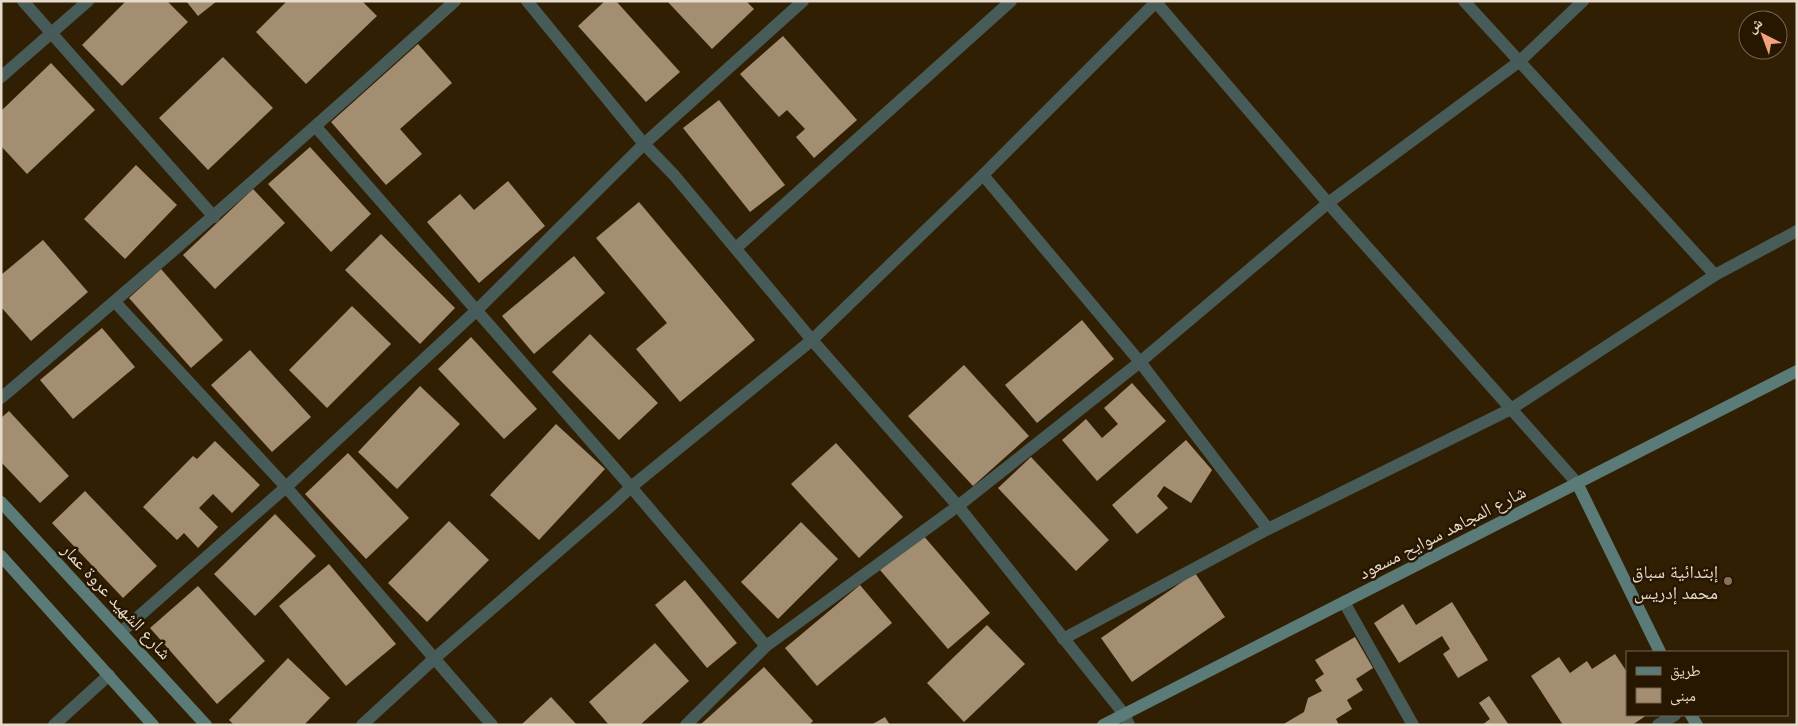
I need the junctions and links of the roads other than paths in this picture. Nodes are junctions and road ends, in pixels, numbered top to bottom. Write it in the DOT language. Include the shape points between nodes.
graph roads {
  1 [pos="23,1"];
  2 [pos="88,1"];
  3 [pos="455,1"];
  4 [pos="527,1"];
  5 [pos="803,1"];
  6 [pos="1011,1"];
  7 [pos="1464,1"];
  8 [pos="1583,1"];
  9 [pos="1156,2"];
  10 [pos="52,34"];
  11 [pos="1520,60"];
  12 [pos="1,77"];
  13 [pos="316,127"];
  14 [pos="644,144"];
  15 [pos="983,175"];
  16 [pos="1328,203"];
  17 [pos="214,217"];
  18 [pos="1797,231"];
  19 [pos="736,248"];
  20 [pos="1715,275"];
  21 [pos="115,302"];
  22 [pos="477,310"];
  23 [pos="812,340"];
  24 [pos="1140,362"];
  25 [pos="1797,371"];
  26 [pos="1,398"];
  27 [pos="1511,409"];
  28 [pos="1577,483"];
  29 [pos="631,486"];
  30 [pos="286,487"];
  31 [pos="1,502"];
  32 [pos="958,506"];
  33 [pos="1268,529"];
  34 [pos="1,556"];
  35 [pos="1344,602"];
  36 [pos="121,632"];
  37 [pos="1063,639"];
  38 [pos="766,646"];
  39 [pos="1660,651"];
  40 [pos="435,658"];
  41 [pos="109,675"];
  42 [pos="1673,716"];
  43 [pos="1126,720"];
  44 [pos="54,725"];
  45 [pos="153,725"];
  46 [pos="206,725"];
  47 [pos="362,725"];
  48 [pos="492,725"];
  49 [pos="686,725"];
  50 [pos="1103,725"];
  51 [pos="1413,725"];
  52 [pos="1658,725"];
  1 -- 10 [label="street"];
  2 -- 10 [label="street"];
  3 -- 13 [label="street"];
  4 -- 14 [label="street"];
  5 -- 14 [label="street"];
  6 -- 19 [label="street"];
  7 -- 11 [label="street"];
  8 -- 11 [label="street"];
  9 -- 15 [label="street"];
  9 -- 16 [label="street"];
  10 -- 12 [label="street"];
  10 -- 17 [label="street"];
  11 -- 16 [label="street"];
  11 -- 20 [label="street"];
  13 -- 17 [label="street"];
  13 -- 22 [label="street"];
  14 -- 19 [label="street"];
  14 -- 22 [label="street"];
  15 -- 23 [label="street"];
  15 -- 24 [label="street"];
  16 -- 24 [label="street"];
  16 -- 27 [label="street"];
  17 -- 21 [label="street"];
  18 -- 20 [label="street"];
  19 -- 23 [label="street"];
  20 -- 27 [label="street"];
  21 -- 26 [label="street"];
  21 -- 30 [label="street"];
  22 -- 29 [label="street"];
  22 -- 30 [label="street"];
  23 -- 29 [label="street"];
  23 -- 32 [label="street"];
  24 -- 32 [label="street"];
  24 -- 33 [label="street"];
  25 -- 28 [label="street, شارع المجاهد سوايح مسعود"];
  27 -- 28 [label="street"];
  27 -- 33 [label="street"];
  28 -- 35 [label="street, شارع المجاهد سوايح مسعود"];
  28 -- 39 [label="street"];
  29 -- 38 [label="street"];
  29 -- 40 [label="street"];
  30 -- 36 [label="street"];
  30 -- 40 [label="street"];
  31 -- 36 [label="street, شارع الشهيد عروة عمار"];
  32 -- 37 [label="street"];
  32 -- 38 [label="street"];
  33 -- 37 [label="street"];
  34 -- 41 [label="street"];
  35 -- 43 [label="street, شارع المجاهد سوايح مسعود"];
  35 -- 51 [label="street"];
  36 -- 46 [label="street, شارع الشهيد عروة عمار"];
  37 -- 43 [label="street"];
  38 -- 49 [label="street"];
  40 -- 47 [label="street"];
  40 -- 48 [label="street"];
  41 -- 44 [label="street"];
  41 -- 45 [label="street"];
  42 -- 52 [label="street"];
  43 -- 50 [label="street, شارع المجاهد سوايح مسعود"];
}
